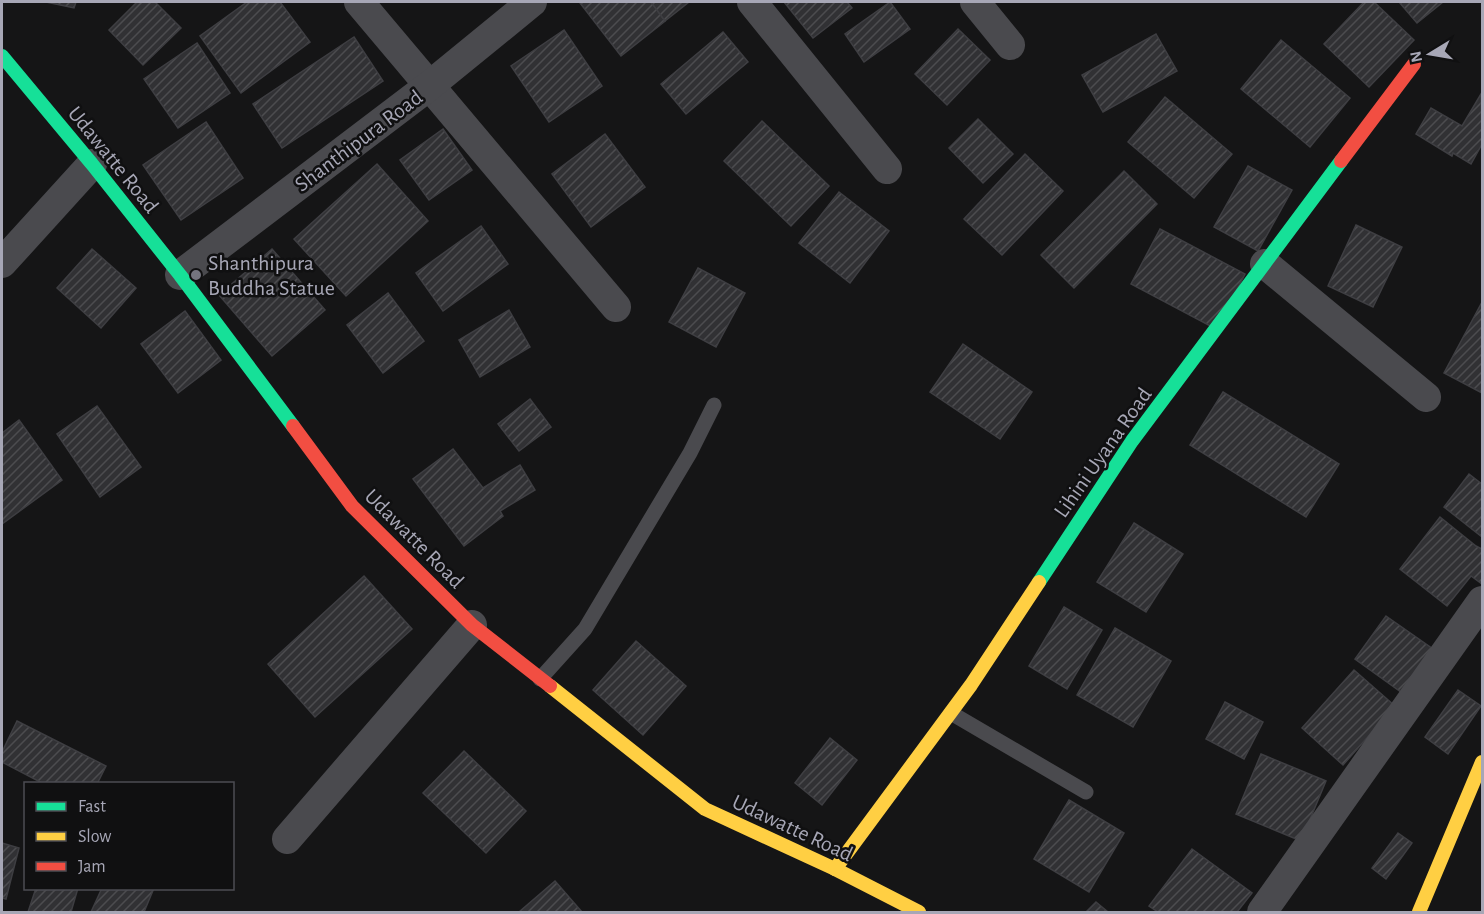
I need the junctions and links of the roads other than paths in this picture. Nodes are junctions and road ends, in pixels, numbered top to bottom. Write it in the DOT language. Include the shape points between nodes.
graph roads {
  1 [pos="360,2"];
  2 [pos="532,2"];
  3 [pos="752,2"];
  4 [pos="975,2"];
  5 [pos="1010,45"];
  6 [pos="2,56"];
  7 [pos="1414,64"];
  8 [pos="429,86"];
  9 [pos="92,164"];
  10 [pos="887,169"];
  11 [pos="2,263"];
  12 [pos="1265,264"];
  13 [pos="180,275"];
  14 [pos="616,307"];
  15 [pos="1426,397"];
  16 [pos="714,405"];
  17 [pos="1482,601"];
  18 [pos="472,625"];
  19 [pos="540,679"];
  20 [pos="951,713"];
  21 [pos="1482,762"];
  22 [pos="1086,792"];
  23 [pos="287,839"];
  24 [pos="835,869"];
  25 [pos="920,912"];
  26 [pos="1262,912"];
  27 [pos="1419,912"];
  1 -- 8 [label="street"];
  2 -- 8 [label="street, Shanthipura Road"];
  3 -- 10 [label="street"];
  4 -- 5 [label="street"];
  6 -- 9 [label="street, Udawatte Road"];
  7 -- 12 [label="street, Lihini Uyana Road"];
  8 -- 13 [label="street, Shanthipura Road"];
  8 -- 14 [label="street"];
  9 -- 11 [label="street"];
  9 -- 13 [label="street, Udawatte Road"];
  12 -- 15 [label="street"];
  12 -- 20 [label="street, Lihini Uyana Road" via="1132,441"];
  13 -- 18 [label="street, Udawatte Road" via="352,506"];
  16 -- 19 [label="lane" via="690,453 585,629"];
  17 -- 26 [label="street"];
  18 -- 19 [label="street, Udawatte Road"];
  18 -- 23 [label="street"];
  19 -- 24 [label="street, Udawatte Road" via="705,809"];
  20 -- 22 [label="lane"];
  20 -- 24 [label="street, Lihini Uyana Road"];
  21 -- 27 [label="street"];
  24 -- 25 [label="street, Udawatte Road"];
}
